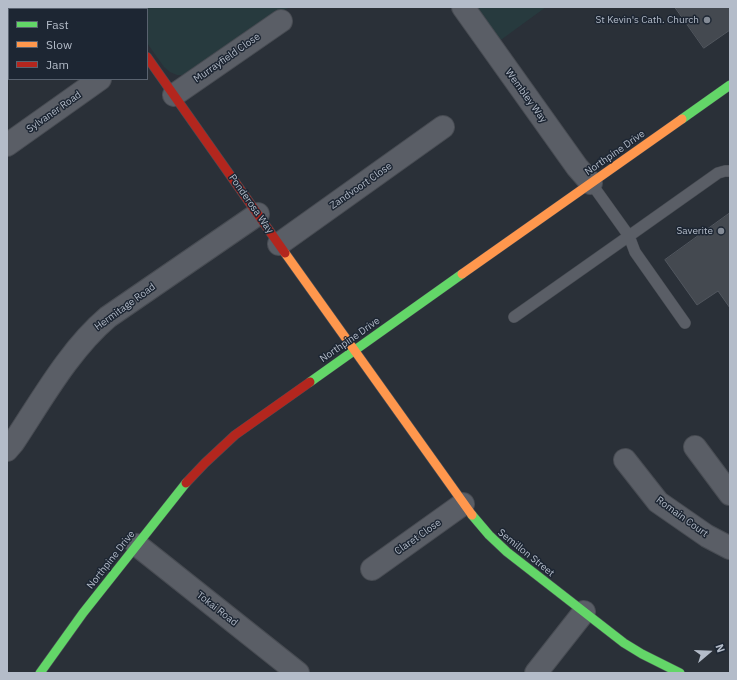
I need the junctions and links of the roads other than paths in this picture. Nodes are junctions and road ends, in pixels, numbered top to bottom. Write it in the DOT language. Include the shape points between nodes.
graph roads {
  1 [pos="463,7"];
  2 [pos="280,21"];
  3 [pos="148,58"];
  4 [pos="99,80"];
  5 [pos="730,85"];
  6 [pos="174,95"];
  7 [pos="443,128"];
  8 [pos="7,145"];
  9 [pos="730,171"];
  10 [pos="591,183"];
  11 [pos="258,214"];
  12 [pos="629,236"];
  13 [pos="279,244"];
  14 [pos="514,317"];
  15 [pos="685,323"];
  16 [pos="355,350"];
  17 [pos="695,447"];
  18 [pos="7,450"];
  19 [pos="624,460"];
  20 [pos="730,494"];
  21 [pos="463,504"];
  22 [pos="137,545"];
  23 [pos="730,548"];
  24 [pos="372,569"];
  25 [pos="584,612"];
  26 [pos="275,666"];
  27 [pos="40,673"];
  28 [pos="298,673"];
  29 [pos="536,673"];
  30 [pos="680,673"];
  1 -- 10 [label="street, Wembley Way"];
  2 -- 6 [label="street, Murrayfield Close"];
  3 -- 6 [label="street, Ponderosa Way"];
  4 -- 8 [label="street, Sylvaner Road"];
  5 -- 10 [label="street, Northpine Drive"];
  6 -- 11 [label="street, Ponderosa Way"];
  7 -- 13 [label="street, Zandvoort Close"];
  9 -- 12 [label="lane" via="718,173"];
  10 -- 12 [label="lane"];
  10 -- 16 [label="street, Northpine Drive"];
  11 -- 13 [label="street, Ponderosa Way"];
  11 -- 18 [label="street, Hermitage Road" via="108,317 93,330 76,349"];
  12 -- 14 [label="lane"];
  12 -- 15 [label="lane" via="634,252"];
  13 -- 16 [label="street, Ponderosa Way"];
  16 -- 21 [label="street, Semillon Street"];
  16 -- 22 [label="street, Northpine Drive" via="221,447 195,472"];
  17 -- 20 [label="street"];
  19 -- 23 [label="street, Romain Court" via="658,502 707,536"];
  21 -- 24 [label="street, Claret Close"];
  21 -- 25 [label="street, Semillon Street" via="494,542"];
  22 -- 26 [label="street, Tokai Road"];
  22 -- 27 [label="street, Northpine Drive" via="59,644"];
  25 -- 29 [label="street"];
  25 -- 30 [label="street, Semillon Street" via="624,644"];
  26 -- 28 [label="street, Tokai Road"];
}
